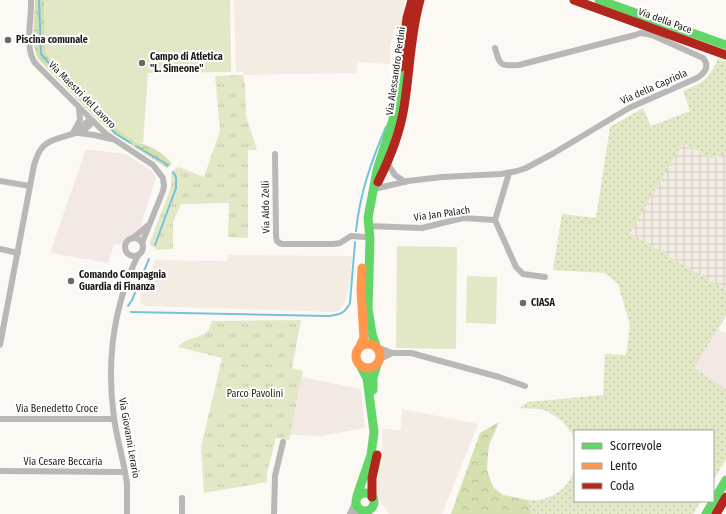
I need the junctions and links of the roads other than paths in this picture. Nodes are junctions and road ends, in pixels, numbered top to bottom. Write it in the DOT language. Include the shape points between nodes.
graph roads {
  1 [pos="31,0"];
  2 [pos="412,0"];
  3 [pos="420,0"];
  4 [pos="574,0"];
  5 [pos="599,0"];
  6 [pos="726,45"];
  7 [pos="495,48"];
  8 [pos="726,55"];
  9 [pos="79,108"];
  10 [pos="92,121"];
  11 [pos="73,133"];
  12 [pos="115,140"];
  13 [pos="275,154"];
  14 [pos="387,163"];
  15 [pos="509,173"];
  16 [pos="0,181"];
  17 [pos="405,182"];
  18 [pos="30,186"];
  19 [pos="374,189"];
  20 [pos="495,220"];
  21 [pos="149,225"];
  22 [pos="368,226"];
  23 [pos="364,237"];
  24 [pos="133,238"];
  25 [pos="142,243"];
  26 [pos="0,249"];
  27 [pos="18,252"];
  28 [pos="129,254"];
  29 [pos="138,255"];
  30 [pos="130,272"];
  31 [pos="545,277"];
  32 [pos="0,345"];
  33 [pos="360,346"];
  34 [pos="376,347"];
  35 [pos="392,353"];
  36 [pos="378,362"];
  37 [pos="360,365"];
  38 [pos="525,386"];
  39 [pos="0,419"];
  40 [pos="114,419"];
  41 [pos="283,442"];
  42 [pos="0,472"];
  43 [pos="125,472"];
  44 [pos="726,480"];
  45 [pos="726,497"];
  46 [pos="182,498"];
  47 [pos="356,500"];
  48 [pos="373,500"];
  49 [pos="714,500"];
  50 [pos="713,502"];
  51 [pos="363,513"];
  52 [pos="127,514"];
  53 [pos="182,514"];
  54 [pos="274,514"];
  55 [pos="350,514"];
  56 [pos="377,514"];
  57 [pos="706,514"];
  58 [pos="716,514"];
  1 -- 9 [label="street, Via Maestri del Lavoro" via="31,57"];
  2 -- 19 [label="street, Via Alessandro Pertini" via="407,18 397,107 377,170"];
  3 -- 14 [label="street, Via Alessandro Pertini" via="413,28 402,116"];
  4 -- 8 [label="street, Via della Pace"];
  5 -- 6 [label="street, Via della Pace"];
  7 -- 15 [label="street, Via della Capriola" via="501,64 519,65 635,34 647,34 698,55 707,64 705,72 698,78 629,108 536,163"];
  9 -- 10 [label="street, Via Maestri del Lavoro"];
  9 -- 11 [label="street" via="80,120"];
  10 -- 11 [label="street" via="89,127"];
  10 -- 12 [label="street, Via Maestri del Lavoro"];
  11 -- 12 [label="street"];
  11 -- 18 [label="street" via="54,139 42,147 34,165"];
  12 -- 21 [label="street, Via Maestri del Lavoro" via="153,165 163,178 163,191"];
  13 -- 23 [label="street, Via Aldo Zelli" via="276,239 279,243 334,244 351,236"];
  14 -- 17 [label="street" via="394,175"];
  14 -- 19 [label="street, Via Alessandro Pertini"];
  15 -- 17 [label="street, Via della Capriola" via="442,176"];
  15 -- 20 [label="street"];
  16 -- 18 [label="street"];
  17 -- 19 [label="street, Via della Capriola"];
  18 -- 27 [label="street"];
  19 -- 22 [label="street, Via Alessandro Pertini"];
  20 -- 22 [label="street, Via Jan Palach" via="463,218 422,228"];
  20 -- 31 [label="street" via="516,267 523,274"];
  21 -- 24 [label="street, Via Maestri del Lavoro"];
  21 -- 25 [label="street, Via Maestri del Lavoro"];
  22 -- 23 [label="street, Via Alessandro Pertini"];
  22 -- 34 [label="street, Via Alessandro Pertini" via="371,238 368,278 370,321"];
  23 -- 33 [label="street, Via Alessandro Pertini" via="361,290 364,338"];
  24 -- 25 [label="street"];
  24 -- 28 [label="street" via="125,246"];
  25 -- 29 [label="street, Via Maestri del Lavoro" via="142,250"];
  26 -- 27 [label="street"];
  27 -- 32 [label="street"];
  28 -- 29 [label="street"];
  28 -- 30 [label="street, Via Giovanni Lerario"];
  29 -- 30 [label="street, Via Giovanni Lerario"];
  30 -- 40 [label="street, Via Giovanni Lerario" via="118,307 113,334 111,388"];
  33 -- 34 [label="street" via="370,343"];
  33 -- 37 [label="street" via="356,356"];
  34 -- 35 [label="street"];
  34 -- 36 [label="street" via="380,353"];
  35 -- 36 [label="street"];
  35 -- 38 [label="street" via="411,353"];
  36 -- 37 [label="street" via="370,368"];
  36 -- 48 [label="street" via="373,383 378,434 372,478"];
  37 -- 47 [label="street" via="367,378 374,432 371,455"];
  39 -- 40 [label="street, Via Benedetto Croce"];
  40 -- 43 [label="street, Via Giovanni Lerario"];
  41 -- 54 [label="street" via="275,476"];
  42 -- 43 [label="street, Via Cesare Beccaria"];
  43 -- 52 [label="street, Via Giovanni Lerario"];
  44 -- 49 [label="street"];
  45 -- 58 [label="street"];
  46 -- 53 [label="street"];
  47 -- 48 [label="street" via="365,493"];
  47 -- 51 [label="street" via="357,508"];
  47 -- 55 [label="street"];
  48 -- 51 [label="street" via="371,509"];
  48 -- 56 [label="street"];
  50 -- 57 [label="street"];
}
